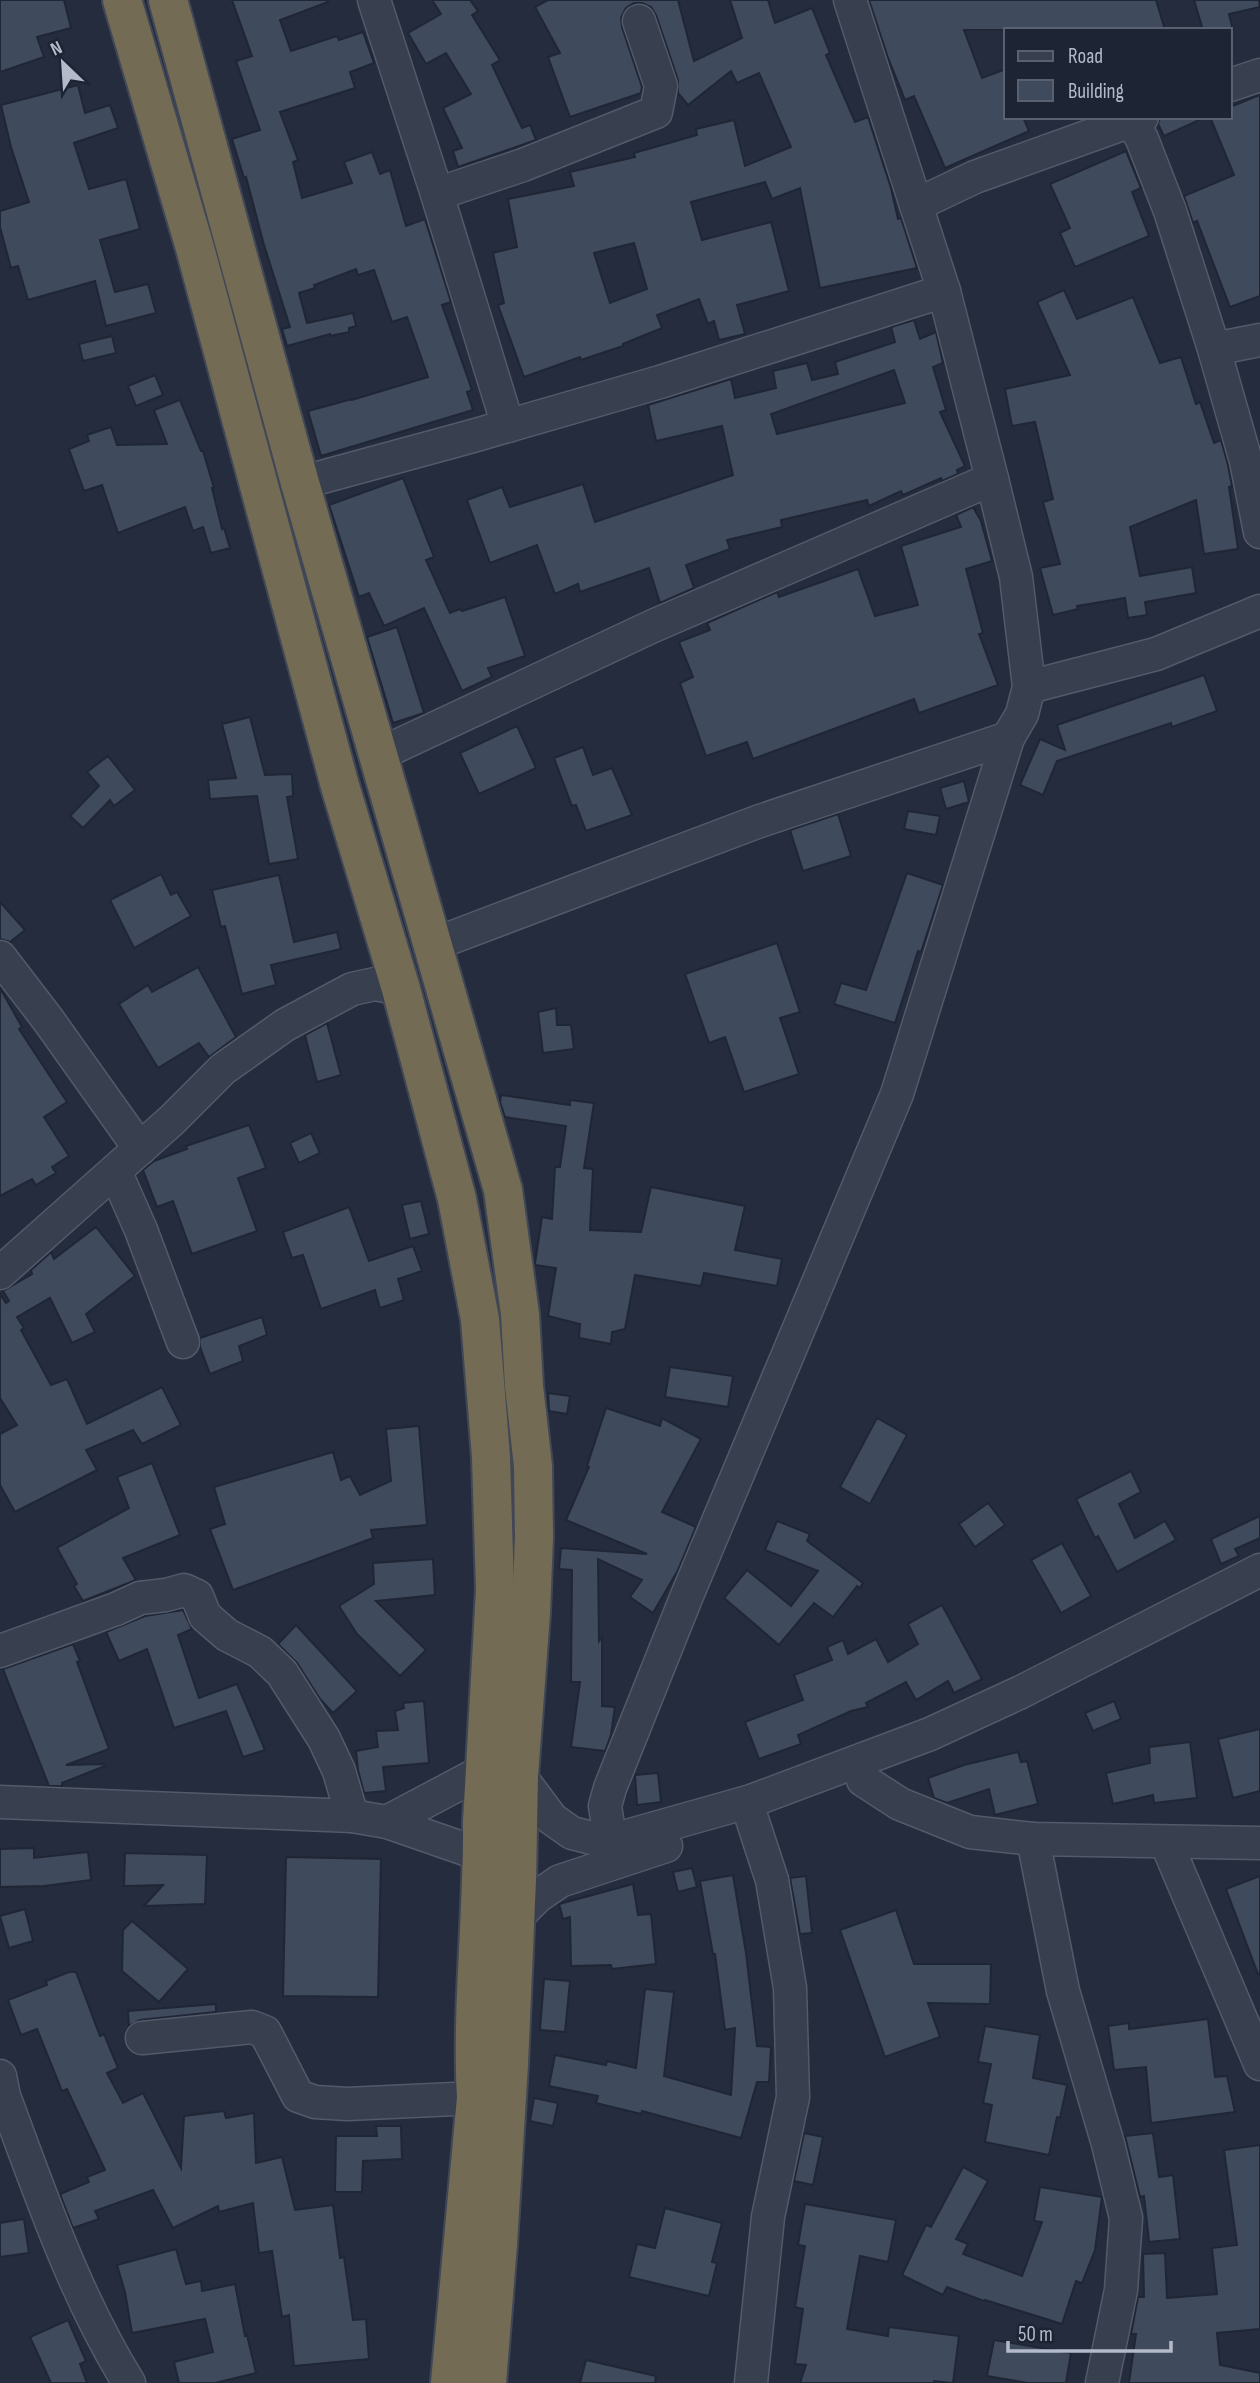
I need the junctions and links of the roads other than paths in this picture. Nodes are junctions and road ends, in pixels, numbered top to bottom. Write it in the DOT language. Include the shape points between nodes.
graph roads {
  1 [pos="122,0"];
  2 [pos="168,0"];
  3 [pos="373,0"];
  4 [pos="850,0"];
  5 [pos="639,21"];
  6 [pos="1260,75"];
  7 [pos="1232,85"];
  8 [pos="1137,119"];
  9 [pos="437,194"];
  10 [pos="916,205"];
  11 [pos="944,291"];
  12 [pos="1260,340"];
  13 [pos="1214,349"];
  14 [pos="508,426"];
  15 [pos="287,435"];
  16 [pos="248,446"];
  17 [pos="992,479"];
  18 [pos="300,483"];
  19 [pos="1260,532"];
  20 [pos="1260,611"];
  21 [pos="1029,687"];
  22 [pos="1008,738"];
  23 [pos="380,754"];
  24 [pos="432,945"];
  25 [pos="0,957"];
  26 [pos="401,989"];
  27 [pos="140,1149"];
  28 [pos="115,1171"];
  29 [pos="0,1273"];
  30 [pos="183,1342"];
  31 [pos="1260,1570"];
  32 [pos="1260,1593"];
  33 [pos="0,1651"];
  34 [pos="502,1773"];
  35 [pos="863,1780"];
  36 [pos="0,1802"];
  37 [pos="352,1816"];
  38 [pos="752,1819"];
  39 [pos="387,1822"];
  40 [pos="610,1838"];
  41 [pos="1033,1839"];
  42 [pos="1166,1842"];
  43 [pos="1260,1843"];
  44 [pos="482,1855"];
  45 [pos="516,1918"];
  46 [pos="142,2038"];
  47 [pos="1260,2064"];
  48 [pos="0,2076"];
  49 [pos="476,2098"];
  50 [pos="128,2383"];
  51 [pos="450,2383"];
  52 [pos="487,2383"];
  53 [pos="751,2383"];
  54 [pos="1102,2383"];
  1 -- 16 [label="highway"];
  2 -- 15 [label="highway"];
  3 -- 9 [label="street"];
  4 -- 10 [label="street"];
  5 -- 9 [label="street" via="661,86 656,112"];
  6 -- 7 [label="street"];
  8 -- 10 [label="street" via="975,177"];
  8 -- 13 [label="street"];
  9 -- 14 [label="street"];
  10 -- 11 [label="street"];
  11 -- 14 [label="street"];
  11 -- 17 [label="street"];
  12 -- 13 [label="street"];
  13 -- 19 [label="street" via="1246,461"];
  14 -- 18 [label="street"];
  15 -- 16 [label="highway"];
  15 -- 18 [label="highway"];
  16 -- 26 [label="highway" via="340,786"];
  17 -- 21 [label="street" via="1016,577"];
  17 -- 23 [label="street" via="653,626"];
  18 -- 23 [label="highway"];
  20 -- 21 [label="street" via="1156,654"];
  21 -- 22 [label="street"];
  22 -- 24 [label="street" via="757,822"];
  22 -- 40 [label="street" via="897,1094 610,1788 605,1806"];
  23 -- 24 [label="highway"];
  24 -- 34 [label="highway" via="503,1190 520,1314 533,1466 531,1613"];
  25 -- 27 [label="street"];
  26 -- 27 [label="street" via="375,984 352,989 285,1025 223,1069"];
  26 -- 34 [label="highway" via="457,1199 480,1319 491,1457"];
  27 -- 28 [label="street"];
  28 -- 29 [label="street"];
  28 -- 30 [label="street"];
  31 -- 40 [label="street" via="930,1734 751,1801"];
  32 -- 35 [label="street" via="970,1737"];
  33 -- 37 [label="street" via="141,1598 184,1590 197,1597 205,1616 227,1635 260,1652 282,1674 324,1739"];
  34 -- 39 [label="street"];
  34 -- 40 [label="street" via="572,1833"];
  34 -- 44 [label="highway"];
  34 -- 45 [label="highway"];
  35 -- 38 [label="street"];
  35 -- 41 [label="street" via="900,1804 970,1832"];
  36 -- 37 [label="street"];
  37 -- 39 [label="street"];
  38 -- 45 [label="street" via="559,1881"];
  38 -- 53 [label="street" via="772,1880 790,1988 793,2097 768,2217"];
  39 -- 44 [label="street"];
  41 -- 42 [label="street"];
  41 -- 54 [label="street" via="1063,1991 1126,2218 1121,2290"];
  42 -- 43 [label="street"];
  42 -- 47 [label="street"];
  44 -- 49 [label="highway"];
  45 -- 52 [label="highway"];
  46 -- 49 [label="street" via="252,2027 265,2032 298,2096 315,2102"];
  48 -- 50 [label="street" via="77,2284"];
  49 -- 51 [label="highway"];
}
